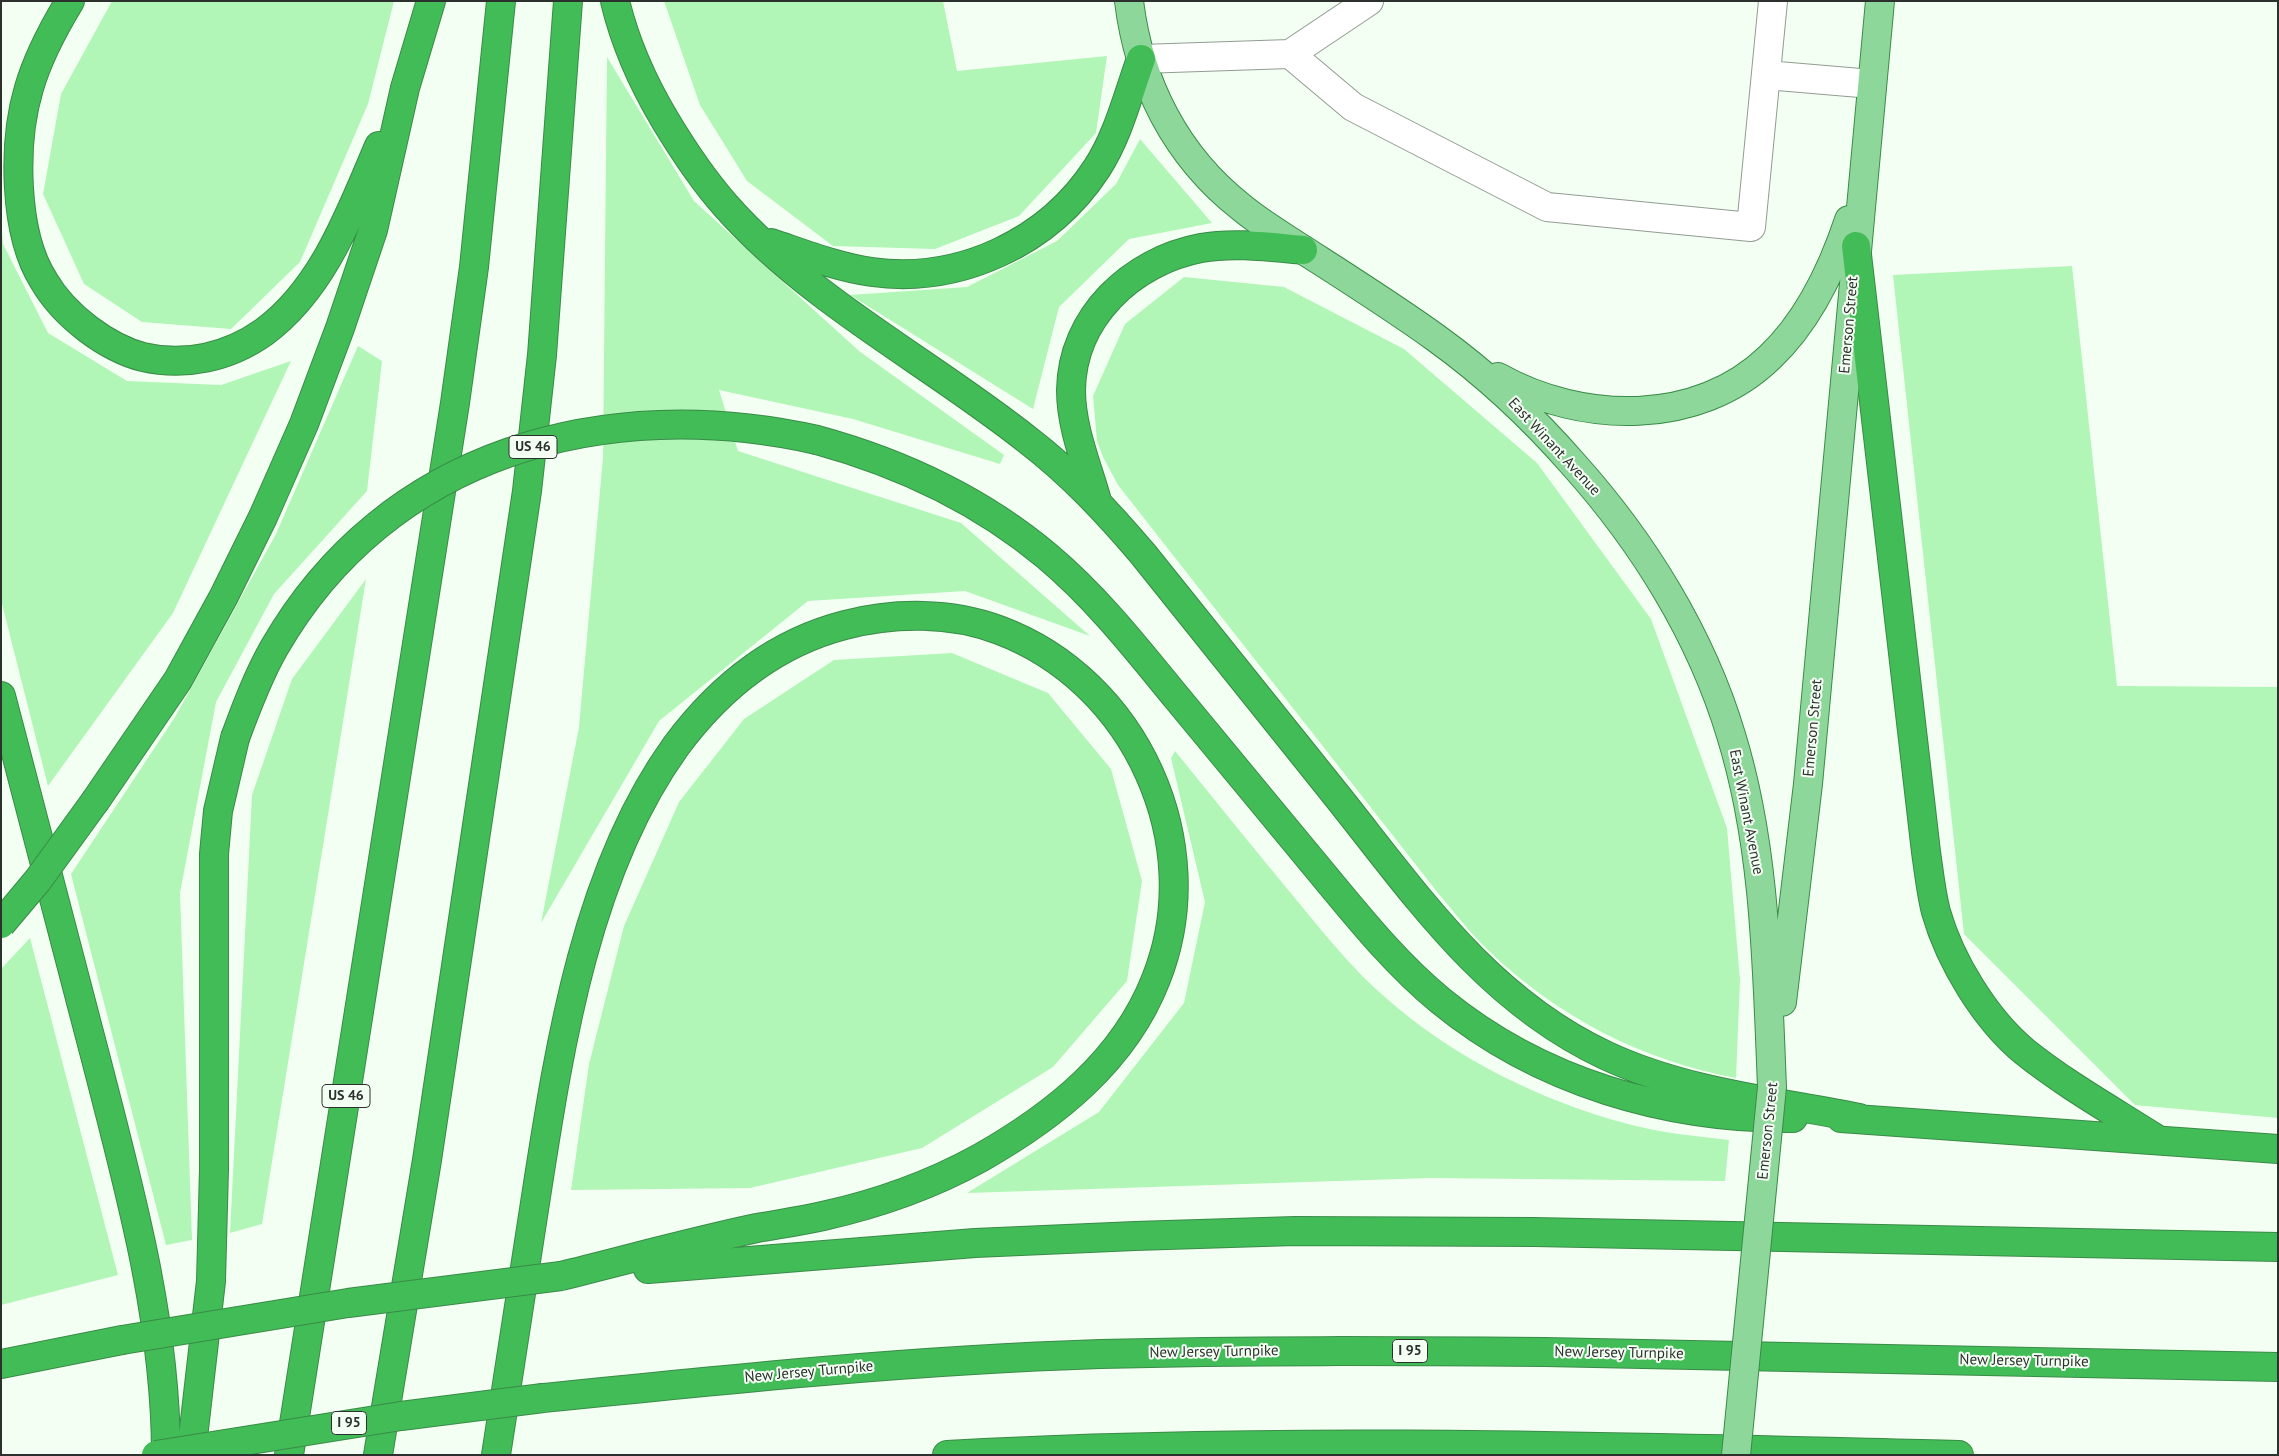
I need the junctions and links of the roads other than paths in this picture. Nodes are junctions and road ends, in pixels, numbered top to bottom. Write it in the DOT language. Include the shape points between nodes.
graph roads {
  1 [pos="70,1"];
  2 [pos="431,1"];
  3 [pos="501,1"];
  4 [pos="568,1"];
  5 [pos="615,1"];
  6 [pos="1129,1"];
  7 [pos="1369,1"];
  8 [pos="1773,1"];
  9 [pos="1880,1"];
  10 [pos="1290,54"];
  11 [pos="1141,59"];
  12 [pos="1766,75"];
  13 [pos="1872,84"];
  14 [pos="405,88"];
  15 [pos="1862,178"];
  16 [pos="757,238"];
  17 [pos="1856,246"];
  18 [pos="1303,250"];
  19 [pos="1436,338"];
  20 [pos="1098,502"];
  21 [pos="1,696"];
  22 [pos="1,924"];
  23 [pos="1772,1087"];
  24 [pos="1859,1118"];
  25 [pos="2158,1140"];
  26 [pos="2278,1149"];
  27 [pos="2278,1246"];
  28 [pos="561,1276"];
  29 [pos="1,1364"];
  30 [pos="2278,1367"];
  31 [pos="156,1455"];
  32 [pos="166,1455"];
  33 [pos="191,1455"];
  34 [pos="289,1455"];
  35 [pos="378,1455"];
  36 [pos="496,1455"];
  37 [pos="947,1455"];
  38 [pos="1736,1455"];
  39 [pos="1959,1455"];
  1 -- 14 [label="highway" via="37,63 26,100 19,148 25,231 42,280 76,320 118,348 138,355 183,361 218,354 246,343 281,317 298,299 331,250"];
  2 -- 14 [label="highway"];
  3 -- 34 [label="highway, US 46" via="475,258 454,412"];
  4 -- 35 [label="highway, US 46" via="542,355 527,491 427,1160"];
  5 -- 16 [label="highway" via="640,72 672,132 711,189"];
  6 -- 11 [label="main road, East Winant Avenue"];
  7 -- 10 [label="lane"];
  8 -- 12 [label="lane"];
  9 -- 13 [label="main road, Emerson Street"];
  10 -- 11 [label="lane"];
  10 -- 12 [label="lane" via="1353,107 1547,207 1751,227"];
  11 -- 16 [label="highway" via="1098,168 1059,212 1036,231 986,259 958,268 899,274 828,262"];
  11 -- 18 [label="main road, East Winant Avenue" via="1168,123 1199,168 1240,207"];
  12 -- 13 [label="lane"];
  13 -- 15 [label="main road, Emerson Street"];
  14 -- 22 [label="highway, bridge" via="373,230 323,376 284,472 224,596 178,680 38,880"];
  15 -- 17 [label="main road, Emerson Street"];
  15 -- 19 [label="main road" via="1836,254 1799,322 1756,370 1696,401 1617,412 1571,406 1524,391"];
  16 -- 20 [label="highway" via="801,277 1031,442"];
  17 -- 23 [label="main road, Emerson Street" via="1808,784"];
  17 -- 25 [label="highway" via="1926,852 1936,912 1959,968 1977,997 2023,1050 2054,1074"];
  18 -- 19 [label="main road, East Winant Avenue"];
  18 -- 20 [label="highway" via="1242,245 1176,254 1129,278 1111,295 1092,319 1080,344 1071,392 1077,434"];
  19 -- 23 [label="main road, East Winant Avenue" via="1496,387 1560,449 1599,495 1650,564 1702,659 1732,735 1748,805 1763,910"];
  20 -- 24 [label="highway" via="1422,904 1504,990 1534,1014 1570,1036 1643,1070 1690,1084"];
  21 -- 32 [label="highway" via="140,1239 162,1374"];
  23 -- 38 [label="main road, Emerson Street, bridge"];
  24 -- 25 [label="highway"];
  24 -- 33 [label="highway, bridge" via="1749,1117 1675,1109 1595,1087 1556,1072 1478,1028 1441,1001 1380,941 1135,647 1074,580 1014,531 951,491 886,462 783,433 670,423 560,436 524,446 460,473 402,508 353,547 305,601 273,649 246,706 218,811 214,854 211,1280"];
  25 -- 26 [label="highway"];
  27 -- 28 [label="highway" via="1553,1232 1295,1231 975,1244"];
  28 -- 29 [label="highway, bridge" via="348,1304 122,1340"];
  28 -- 36 [label="highway" via="758,1228 824,1216 919,1187 979,1158 1035,1124 1088,1081 1129,1032 1156,980 1166,949 1175,887 1169,826 1159,796 1143,760 1116,717 1096,693 1049,656 1001,630 973,622 921,616 864,620 808,637 760,663 718,697 676,747 636,813 616,860 568,1010 552,1092"];
  30 -- 31 [label="highway, New Jersey Turnpike / I 95, bridge" via="1758,1355 1267,1351 1098,1354 758,1376 543,1398 382,1418"];
  37 -- 39 [label="highway" via="1172,1446 1347,1444 1608,1446"];
}
